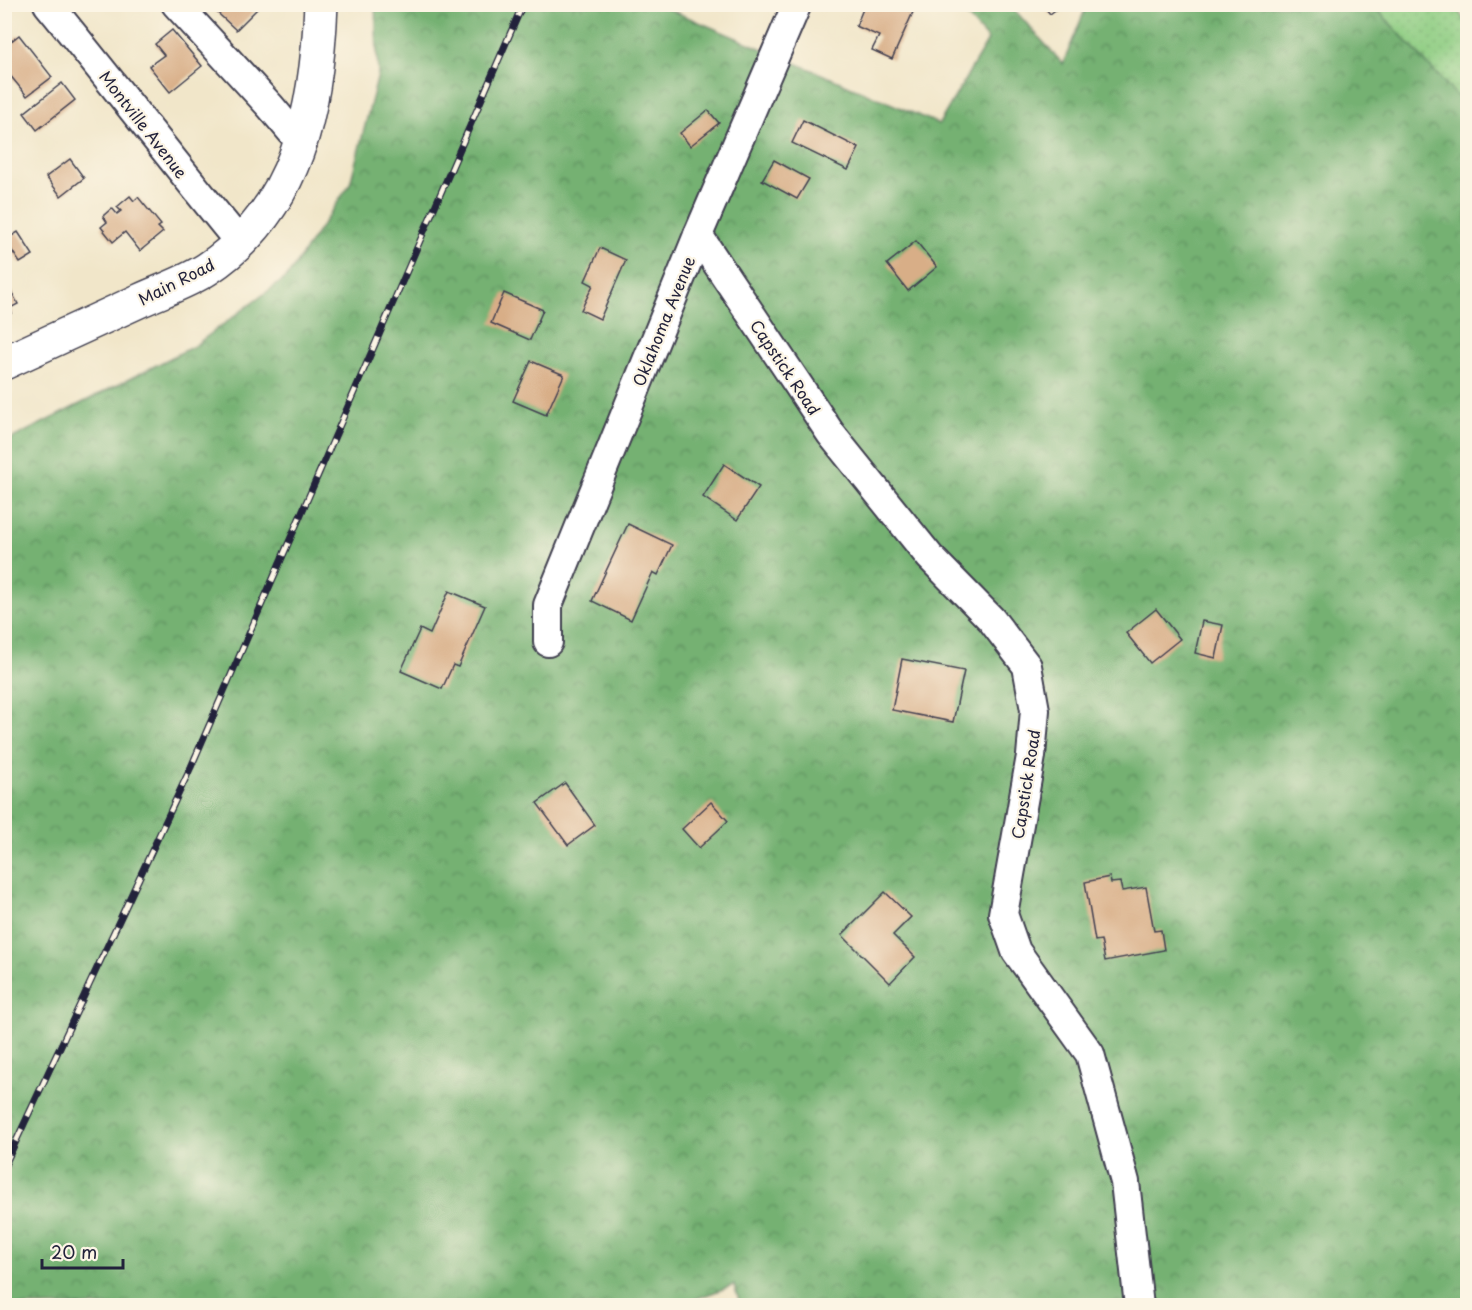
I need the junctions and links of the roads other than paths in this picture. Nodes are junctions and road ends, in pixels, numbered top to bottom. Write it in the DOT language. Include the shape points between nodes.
graph roads {
  1 [pos="48,4"];
  2 [pos="176,4"];
  3 [pos="321,4"];
  4 [pos="797,4"];
  5 [pos="302,144"];
  6 [pos="698,235"];
  7 [pos="240,243"];
  8 [pos="4,363"];
  9 [pos="548,642"];
  10 [pos="1139,1305"];
  1 -- 7 [label="street, Montville Avenue"];
  2 -- 5 [label="street"];
  3 -- 5 [label="main road, Main Road" via="319,49"];
  4 -- 6 [label="street, Oklahoma Avenue"];
  5 -- 7 [label="main road, Main Road" via="278,195"];
  6 -- 9 [label="street, Oklahoma Avenue" via="548,605"];
  6 -- 10 [label="street, Capstick Road" via="831,434 930,557 991,620 1027,666 1035,710 1032,756 1003,914 1016,951 1090,1054 1125,1182"];
  7 -- 8 [label="main road, Main Road" via="206,269"];
}
